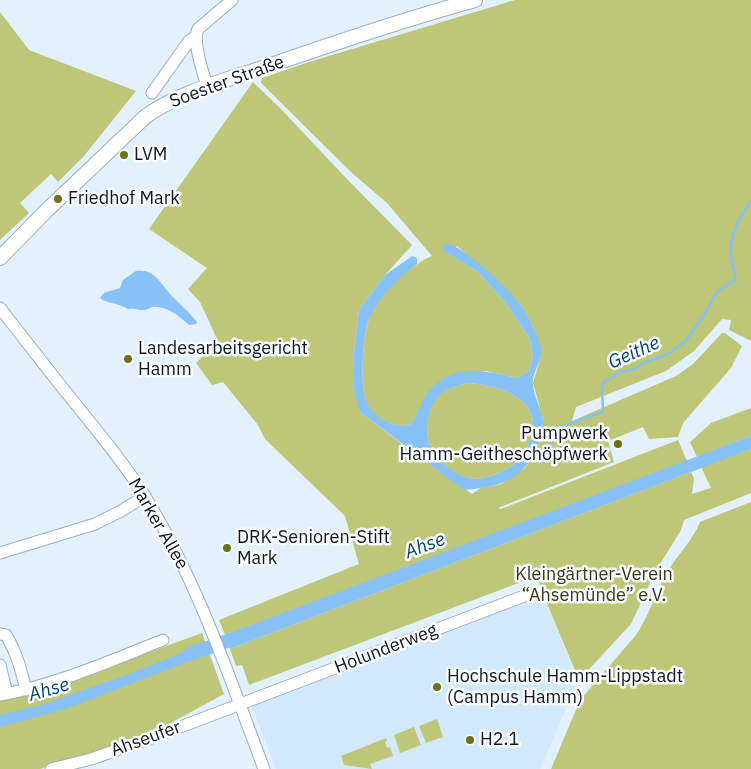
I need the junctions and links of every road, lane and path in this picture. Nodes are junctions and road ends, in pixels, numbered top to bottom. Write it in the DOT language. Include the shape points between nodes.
graph roads {
  1 [pos="232,0"];
  2 [pos="475,0"];
  3 [pos="196,36"];
  4 [pos="207,86"];
  5 [pos="152,93"];
  6 [pos="0,258"];
  7 [pos="0,308"];
  8 [pos="145,496"];
  9 [pos="0,553"];
  10 [pos="532,593"];
  11 [pos="0,634"];
  12 [pos="163,640"];
  13 [pos="0,665"];
  14 [pos="26,690"];
  15 [pos="4,694"];
  16 [pos="240,705"];
  17 [pos="51,769"];
  18 [pos="264,769"];
  1 -- 3 [label="street" via="198,29"];
  2 -- 4 [label="main road, Soester Straße"];
  3 -- 4 [label="street"];
  3 -- 5 [label="street"];
  4 -- 6 [label="main road, Soester Straße" via="172,100 146,116"];
  7 -- 8 [label="street, Marker Allee"];
  8 -- 9 [label="street" via="95,524"];
  8 -- 16 [label="street, Marker Allee" via="182,562"];
  10 -- 16 [label="street, Holunderweg"];
  11 -- 14 [label="street" via="6,635 15,650"];
  12 -- 14 [label="street"];
  13 -- 15 [label="street"];
  14 -- 15 [label="street"];
  16 -- 17 [label="street, Ahseufer" via="90,759"];
  16 -- 18 [label="street, Marker Allee"];
}
